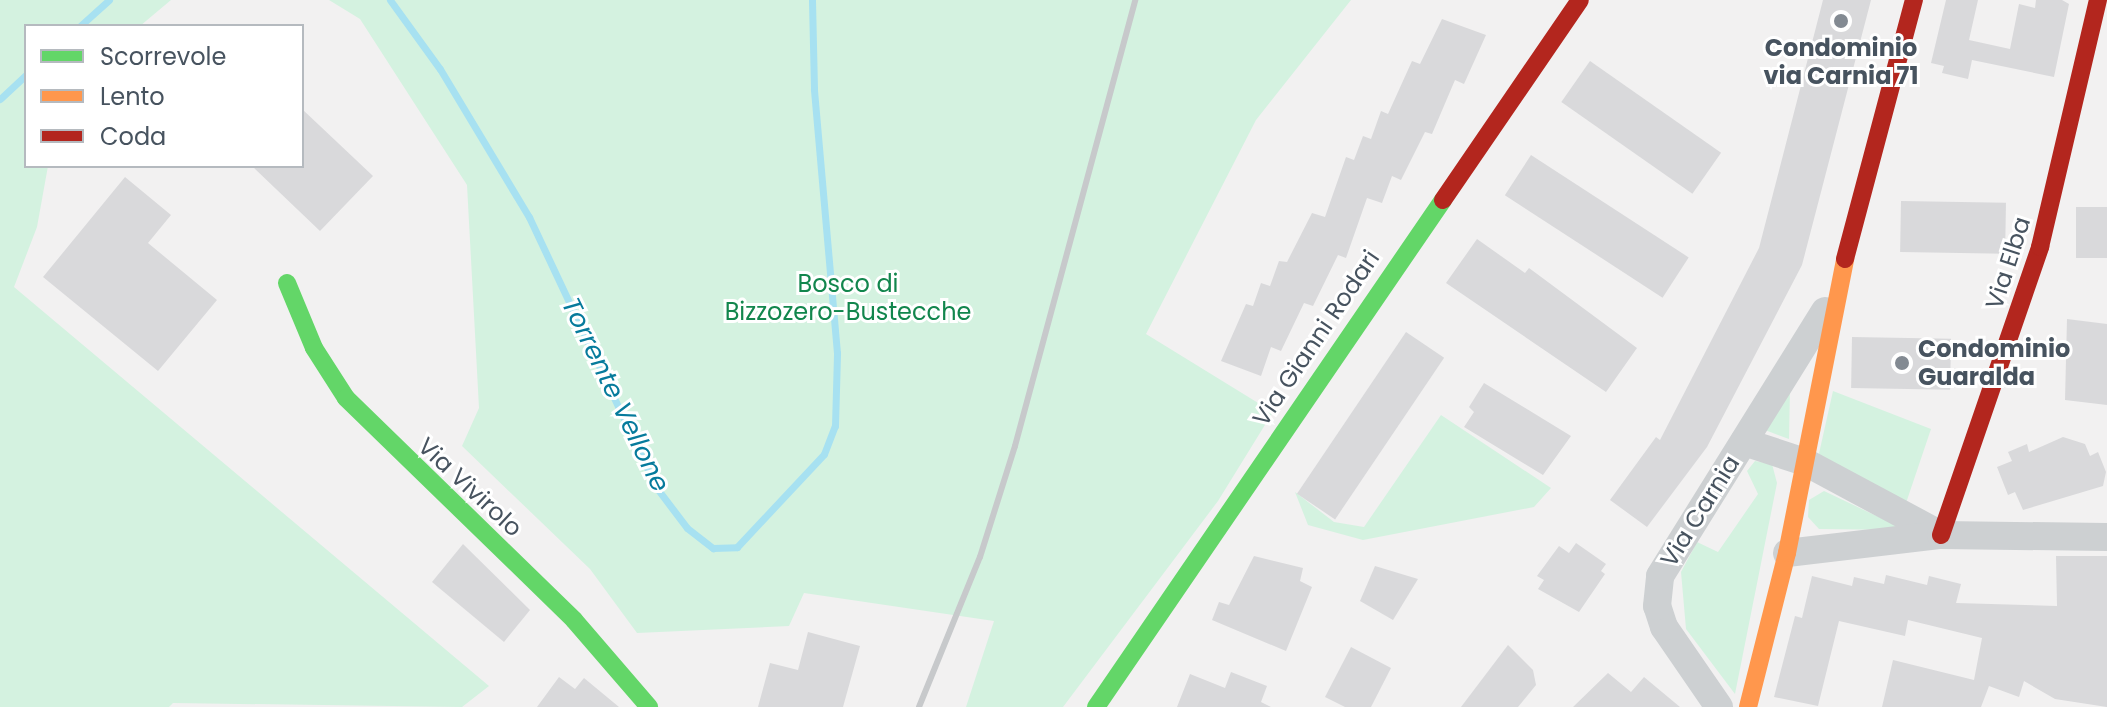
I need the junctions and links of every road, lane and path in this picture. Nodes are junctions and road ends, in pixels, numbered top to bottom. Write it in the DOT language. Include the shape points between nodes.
graph roads {
  1 [pos="1580,0"];
  2 [pos="1914,0"];
  3 [pos="2098,0"];
  4 [pos="287,283"];
  5 [pos="1836,293"];
  6 [pos="1744,442"];
  7 [pos="1805,462"];
  8 [pos="1941,535"];
  9 [pos="2107,537"];
  10 [pos="1787,553"];
  11 [pos="649,707"];
  12 [pos="1096,707"];
  13 [pos="1719,707"];
  14 [pos="1748,707"];
  1 -- 12 [label="street, Via Gianni Rodari"];
  2 -- 5 [label="street, Via Carnia"];
  3 -- 8 [label="street, Via Elba" via="2040,247"];
  4 -- 11 [label="street, Via Vivirolo" via="314,348 346,398 574,620"];
  5 -- 6 [label="street, Via Carnia"];
  5 -- 7 [label="street, Via Carnia"];
  6 -- 7 [label="street, Via Carnia"];
  6 -- 13 [label="street, Via Carnia" via="1676,548 1657,589 1664,627"];
  7 -- 8 [label="street"];
  7 -- 10 [label="street, Via Carnia"];
  8 -- 9 [label="street"];
  8 -- 10 [label="street"];
  10 -- 14 [label="street, Via Carnia"];
}
